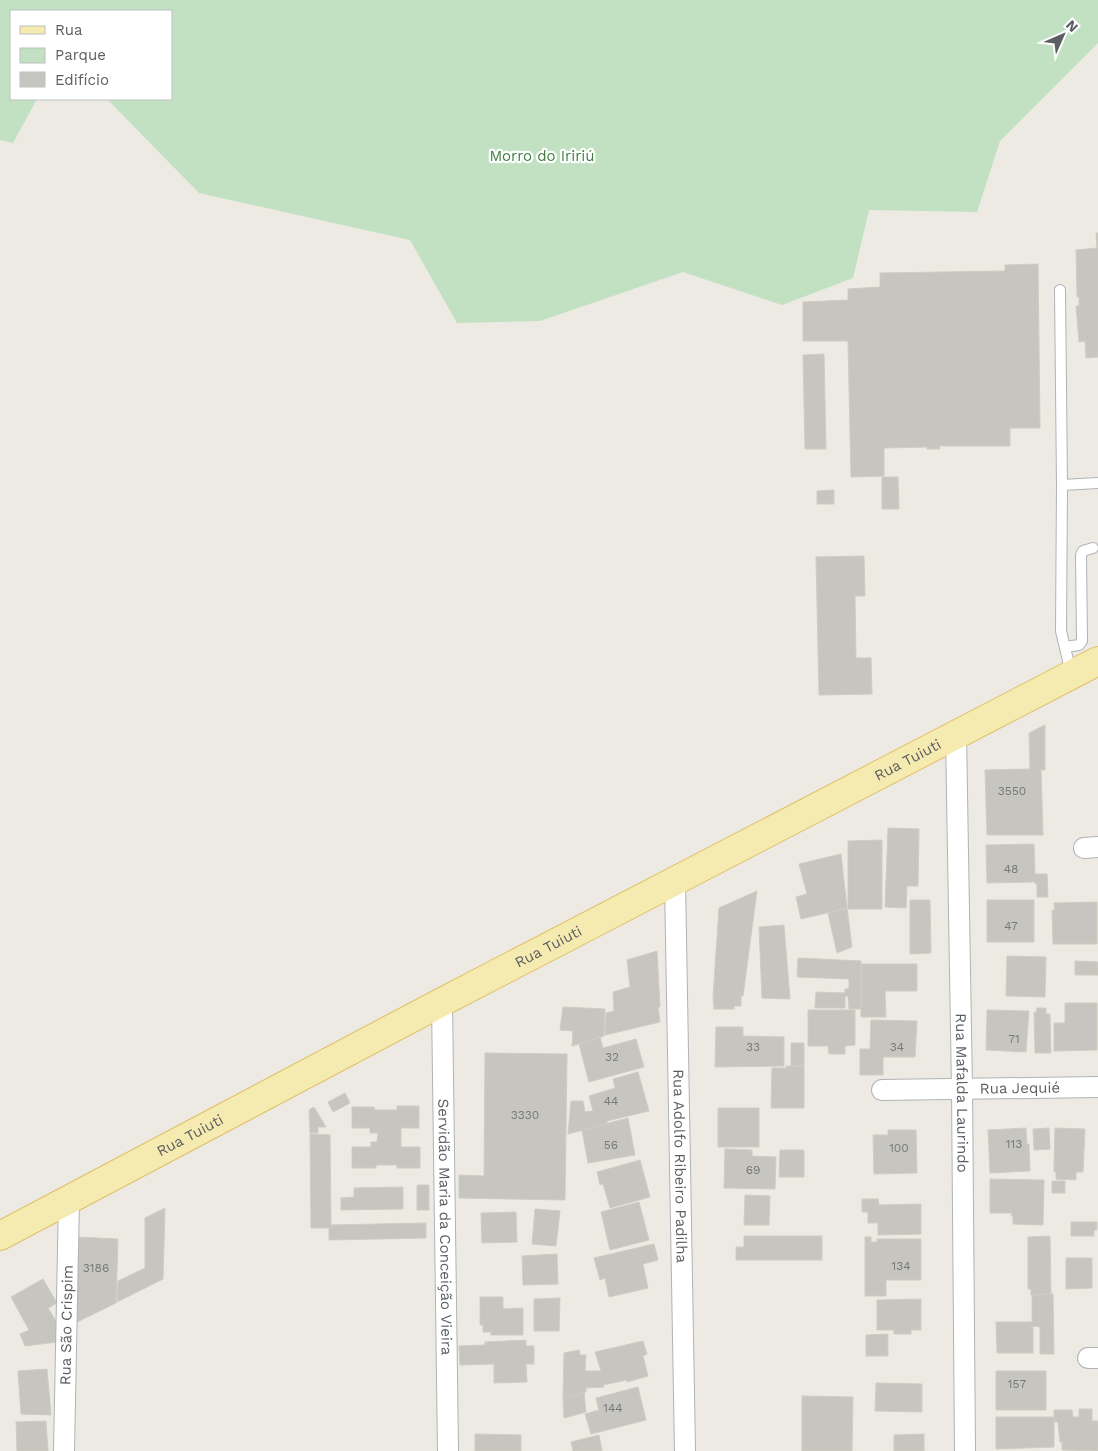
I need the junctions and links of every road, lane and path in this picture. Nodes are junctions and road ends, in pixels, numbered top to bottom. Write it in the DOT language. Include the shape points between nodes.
graph roads {
  1 [pos="1060,290"];
  2 [pos="1098,484"];
  3 [pos="1062,485"];
  4 [pos="1093,548"];
  5 [pos="1065,648"];
  6 [pos="1098,661"];
  7 [pos="1071,675"];
  8 [pos="956,734"];
  9 [pos="675,881"];
  10 [pos="442,1002"];
  11 [pos="1098,1087"];
  12 [pos="882,1090"];
  13 [pos="962,1090"];
  14 [pos="69,1199"];
  15 [pos="0,1236"];
  16 [pos="64,1451"];
  17 [pos="448,1451"];
  18 [pos="685,1451"];
  19 [pos="965,1451"];
  1 -- 3 [label="lane"];
  2 -- 3 [label="lane"];
  3 -- 5 [label="lane" via="1061,631"];
  4 -- 5 [label="lane" via="1083,551 1082,555 1082,641 1079,645"];
  5 -- 7 [label="lane"];
  6 -- 7 [label="main road, Rua Tuiuti"];
  7 -- 8 [label="main road, Rua Tuiuti"];
  8 -- 9 [label="main road, Rua Tuiuti"];
  8 -- 13 [label="street, Rua Mafalda Laurindo"];
  9 -- 10 [label="main road, Rua Tuiuti"];
  9 -- 18 [label="street, Rua Adolfo Ribeiro Padilha"];
  10 -- 14 [label="main road, Rua Tuiuti"];
  10 -- 17 [label="street, Servidão Maria da Conceição Vieira"];
  11 -- 13 [label="street, Rua Jequié"];
  12 -- 13 [label="street, Rua Jequié"];
  13 -- 19 [label="street, Rua Mafalda Laurindo"];
  14 -- 15 [label="main road, Rua Tuiuti"];
  14 -- 16 [label="street, Rua São Crispim"];
}
